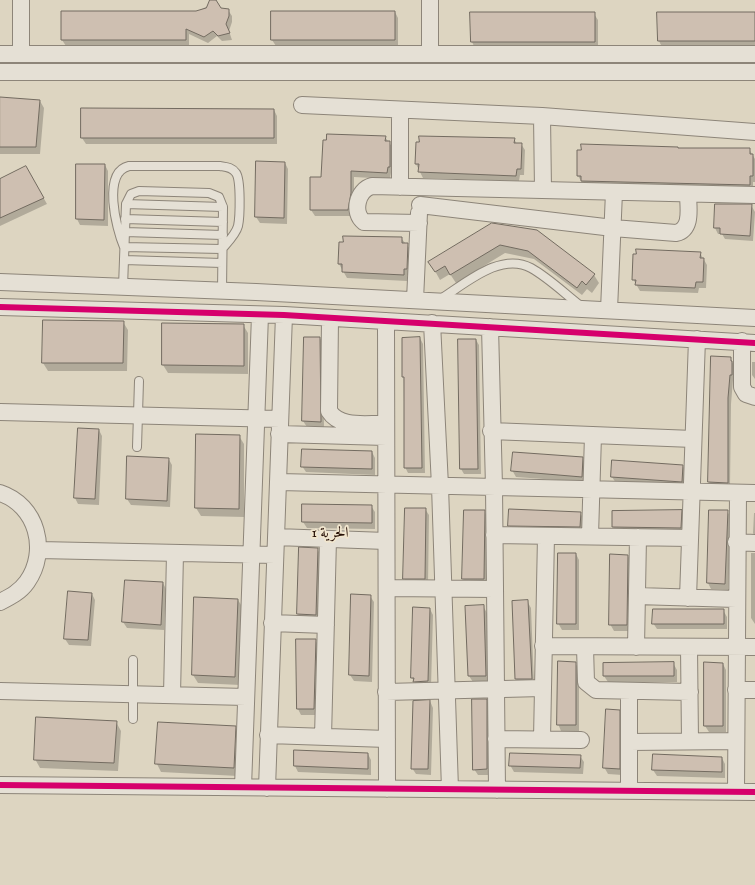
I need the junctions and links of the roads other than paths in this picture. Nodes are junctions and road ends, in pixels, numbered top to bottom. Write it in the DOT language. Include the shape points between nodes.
graph roads {
  1 [pos="21,0"];
  2 [pos="430,0"];
  3 [pos="0,54"];
  4 [pos="22,54"];
  5 [pos="430,54"];
  6 [pos="755,54"];
  7 [pos="0,72"];
  8 [pos="755,72"];
  9 [pos="302,106"];
  10 [pos="400,110"];
  11 [pos="542,116"];
  12 [pos="755,132"];
  13 [pos="400,187"];
  14 [pos="420,188"];
  15 [pos="543,190"];
  16 [pos="614,192"];
  17 [pos="688,194"];
  18 [pos="755,195"];
  19 [pos="126,204"];
  20 [pos="420,205"];
  21 [pos="223,207"];
  22 [pos="125,219"];
  23 [pos="223,222"];
  24 [pos="419,223"];
  25 [pos="613,228"];
  26 [pos="125,232"];
  27 [pos="223,235"];
  28 [pos="124,247"];
  29 [pos="222,249"];
  30 [pos="124,260"];
  31 [pos="222,263"];
  32 [pos="0,282"];
  33 [pos="123,287"];
  34 [pos="222,291"];
  35 [pos="415,300"];
  36 [pos="437,301"];
  37 [pos="0,307"];
  38 [pos="584,309"];
  39 [pos="609,310"];
  40 [pos="260,315"];
  41 [pos="284,316"];
  42 [pos="330,318"];
  43 [pos="755,318"];
  44 [pos="386,321"];
  45 [pos="432,323"];
  46 [pos="490,327"];
  47 [pos="697,339"];
  48 [pos="749,342"];
  49 [pos="139,380"];
  50 [pos="755,397"];
  51 [pos="0,412"];
  52 [pos="138,416"];
  53 [pos="256,419"];
  54 [pos="280,427"];
  55 [pos="345,429"];
  56 [pos="386,430"];
  57 [pos="491,431"];
  58 [pos="593,435"];
  59 [pos="693,439"];
  60 [pos="137,447"];
  61 [pos="279,482"];
  62 [pos="387,485"];
  63 [pos="440,486"];
  64 [pos="494,488"];
  65 [pos="592,490"];
  66 [pos="692,492"];
  67 [pos="0,493"];
  68 [pos="738,493"];
  69 [pos="755,494"];
  70 [pos="494,535"];
  71 [pos="546,536"];
  72 [pos="590,536"];
  73 [pos="276,537"];
  74 [pos="638,537"];
  75 [pos="328,538"];
  76 [pos="690,538"];
  77 [pos="386,541"];
  78 [pos="736,542"];
  79 [pos="755,543"];
  80 [pos="39,550"];
  81 [pos="175,553"];
  82 [pos="251,555"];
  83 [pos="275,555"];
  84 [pos="387,588"];
  85 [pos="444,589"];
  86 [pos="495,589"];
  87 [pos="637,596"];
  88 [pos="688,598"];
  89 [pos="736,599"];
  90 [pos="0,602"];
  91 [pos="272,623"];
  92 [pos="326,625"];
  93 [pos="543,646"];
  94 [pos="585,646"];
  95 [pos="636,647"];
  96 [pos="689,647"];
  97 [pos="736,647"];
  98 [pos="755,647"];
  99 [pos="133,660"];
  100 [pos="542,688"];
  101 [pos="496,689"];
  102 [pos="446,690"];
  103 [pos="736,690"];
  104 [pos="755,690"];
  105 [pos="0,691"];
  106 [pos="629,691"];
  107 [pos="386,692"];
  108 [pos="690,692"];
  109 [pos="133,694"];
  110 [pos="172,695"];
  111 [pos="246,697"];
  112 [pos="133,719"];
  113 [pos="268,735"];
  114 [pos="323,737"];
  115 [pos="386,739"];
  116 [pos="496,739"];
  117 [pos="542,739"];
  118 [pos="581,740"];
  119 [pos="690,741"];
  120 [pos="736,741"];
  121 [pos="629,742"];
  122 [pos="0,785"];
  123 [pos="243,787"];
  124 [pos="267,788"];
  125 [pos="387,789"];
  126 [pos="450,789"];
  127 [pos="497,790"];
  128 [pos="629,791"];
  129 [pos="736,792"];
  130 [pos="755,792"];
  1 -- 4 [label="street"];
  2 -- 5 [label="street"];
  3 -- 4 [label="street"];
  4 -- 5 [label="street"];
  5 -- 6 [label="street"];
  7 -- 8 [label="street"];
  9 -- 10 [label="street"];
  10 -- 11 [label="street"];
  10 -- 13 [label="street"];
  11 -- 12 [label="street"];
  11 -- 15 [label="street"];
  13 -- 14 [label="street"];
  13 -- 24 [label="street" via="372,186 363,190 359,197 360,218 366,223"];
  14 -- 15 [label="street"];
  14 -- 20 [label="street"];
  15 -- 16 [label="street"];
  16 -- 17 [label="street"];
  16 -- 25 [label="street"];
  17 -- 18 [label="street"];
  17 -- 25 [label="street" via="688,223 680,232"];
  19 -- 21 [label="lane"];
  19 -- 21 [label="lane" via="131,194 139,191 209,193 219,197"];
  19 -- 22 [label="lane"];
  20 -- 24 [label="street"];
  20 -- 25 [label="street"];
  21 -- 23 [label="lane"];
  22 -- 23 [label="lane"];
  22 -- 26 [label="lane"];
  23 -- 27 [label="lane"];
  24 -- 35 [label="street"];
  25 -- 39 [label="street"];
  26 -- 27 [label="lane"];
  26 -- 28 [label="lane"];
  27 -- 29 [label="lane"];
  28 -- 29 [label="lane"];
  28 -- 29 [label="lane" via="115,218 114,184 116,174 120,170 129,166 220,166 233,170 239,182 238,227"];
  28 -- 30 [label="lane"];
  29 -- 31 [label="lane"];
  30 -- 31 [label="lane"];
  30 -- 33 [label="lane"];
  31 -- 34 [label="lane"];
  32 -- 33 [label="street"];
  33 -- 34 [label="street"];
  34 -- 35 [label="street"];
  35 -- 36 [label="street"];
  36 -- 38 [label="street"];
  36 -- 38 [label="lane" via="497,266 508,263 530,267"];
  37 -- 40 [label="street"];
  38 -- 39 [label="street"];
  39 -- 43 [label="street"];
  40 -- 41 [label="street"];
  40 -- 53 [label="street"];
  41 -- 42 [label="street"];
  41 -- 54 [label="street"];
  42 -- 44 [label="street"];
  42 -- 55 [label="street" via="328,406 329,411"];
  44 -- 45 [label="street"];
  44 -- 56 [label="street"];
  45 -- 46 [label="street"];
  45 -- 63 [label="street"];
  46 -- 47 [label="street"];
  46 -- 57 [label="street"];
  47 -- 48 [label="street"];
  47 -- 59 [label="street"];
  48 -- 50 [label="street" via="742,387 746,394"];
  49 -- 52 [label="lane"];
  51 -- 52 [label="street"];
  52 -- 53 [label="street"];
  52 -- 60 [label="lane"];
  53 -- 54 [label="street"];
  53 -- 82 [label="street"];
  54 -- 55 [label="street"];
  54 -- 61 [label="street"];
  55 -- 56 [label="street"];
  56 -- 62 [label="street"];
  57 -- 58 [label="street"];
  57 -- 64 [label="street"];
  58 -- 59 [label="street"];
  58 -- 65 [label="street"];
  59 -- 66 [label="street"];
  61 -- 62 [label="street"];
  61 -- 73 [label="street"];
  62 -- 63 [label="street"];
  62 -- 77 [label="street"];
  63 -- 64 [label="street"];
  63 -- 85 [label="street"];
  64 -- 65 [label="street"];
  64 -- 70 [label="street"];
  65 -- 66 [label="street"];
  65 -- 72 [label="street"];
  66 -- 68 [label="street"];
  66 -- 76 [label="street"];
  67 -- 80 [label="street" via="18,502 29,516 37,532"];
  68 -- 69 [label="street"];
  68 -- 78 [label="street"];
  70 -- 71 [label="street"];
  70 -- 86 [label="street"];
  71 -- 72 [label="street"];
  71 -- 93 [label="street"];
  72 -- 74 [label="street"];
  73 -- 75 [label="street"];
  73 -- 83 [label="street"];
  74 -- 76 [label="street"];
  74 -- 87 [label="street"];
  75 -- 77 [label="street"];
  75 -- 92 [label="street"];
  76 -- 88 [label="street"];
  77 -- 84 [label="street"];
  78 -- 79 [label="street"];
  78 -- 89 [label="street"];
  80 -- 81 [label="street"];
  80 -- 90 [label="street" via="35,567 27,583 14,595"];
  81 -- 82 [label="street"];
  81 -- 110 [label="street"];
  82 -- 83 [label="street"];
  82 -- 111 [label="street"];
  83 -- 91 [label="street"];
  84 -- 85 [label="street"];
  84 -- 107 [label="street"];
  85 -- 86 [label="street"];
  85 -- 102 [label="street"];
  86 -- 101 [label="street"];
  87 -- 88 [label="street"];
  87 -- 95 [label="street"];
  88 -- 89 [label="street"];
  89 -- 97 [label="street"];
  91 -- 92 [label="street"];
  91 -- 113 [label="street"];
  92 -- 114 [label="street"];
  93 -- 94 [label="street"];
  93 -- 100 [label="street"];
  94 -- 95 [label="street"];
  94 -- 106 [label="street" via="588,686 596,690"];
  95 -- 96 [label="street"];
  96 -- 97 [label="street"];
  96 -- 108 [label="street"];
  97 -- 98 [label="street"];
  97 -- 103 [label="street"];
  99 -- 109 [label="lane"];
  100 -- 101 [label="street"];
  100 -- 117 [label="street"];
  101 -- 102 [label="street"];
  101 -- 116 [label="street"];
  102 -- 107 [label="street"];
  102 -- 126 [label="street"];
  103 -- 104 [label="street"];
  103 -- 120 [label="street"];
  105 -- 109 [label="street"];
  106 -- 108 [label="street"];
  106 -- 121 [label="street"];
  107 -- 115 [label="street"];
  108 -- 119 [label="street"];
  109 -- 110 [label="street"];
  109 -- 112 [label="lane"];
  110 -- 111 [label="street"];
  111 -- 123 [label="street"];
  113 -- 114 [label="street"];
  113 -- 124 [label="street"];
  114 -- 115 [label="street"];
  115 -- 125 [label="street"];
  116 -- 117 [label="street"];
  116 -- 127 [label="street"];
  117 -- 118 [label="street"];
  119 -- 120 [label="street"];
  119 -- 121 [label="street"];
  120 -- 129 [label="street"];
  121 -- 128 [label="street"];
  122 -- 123 [label="street"];
  123 -- 124 [label="street"];
  124 -- 125 [label="street"];
  125 -- 126 [label="street"];
  126 -- 127 [label="street"];
  127 -- 128 [label="street"];
  128 -- 129 [label="street"];
  129 -- 130 [label="street"];
}
